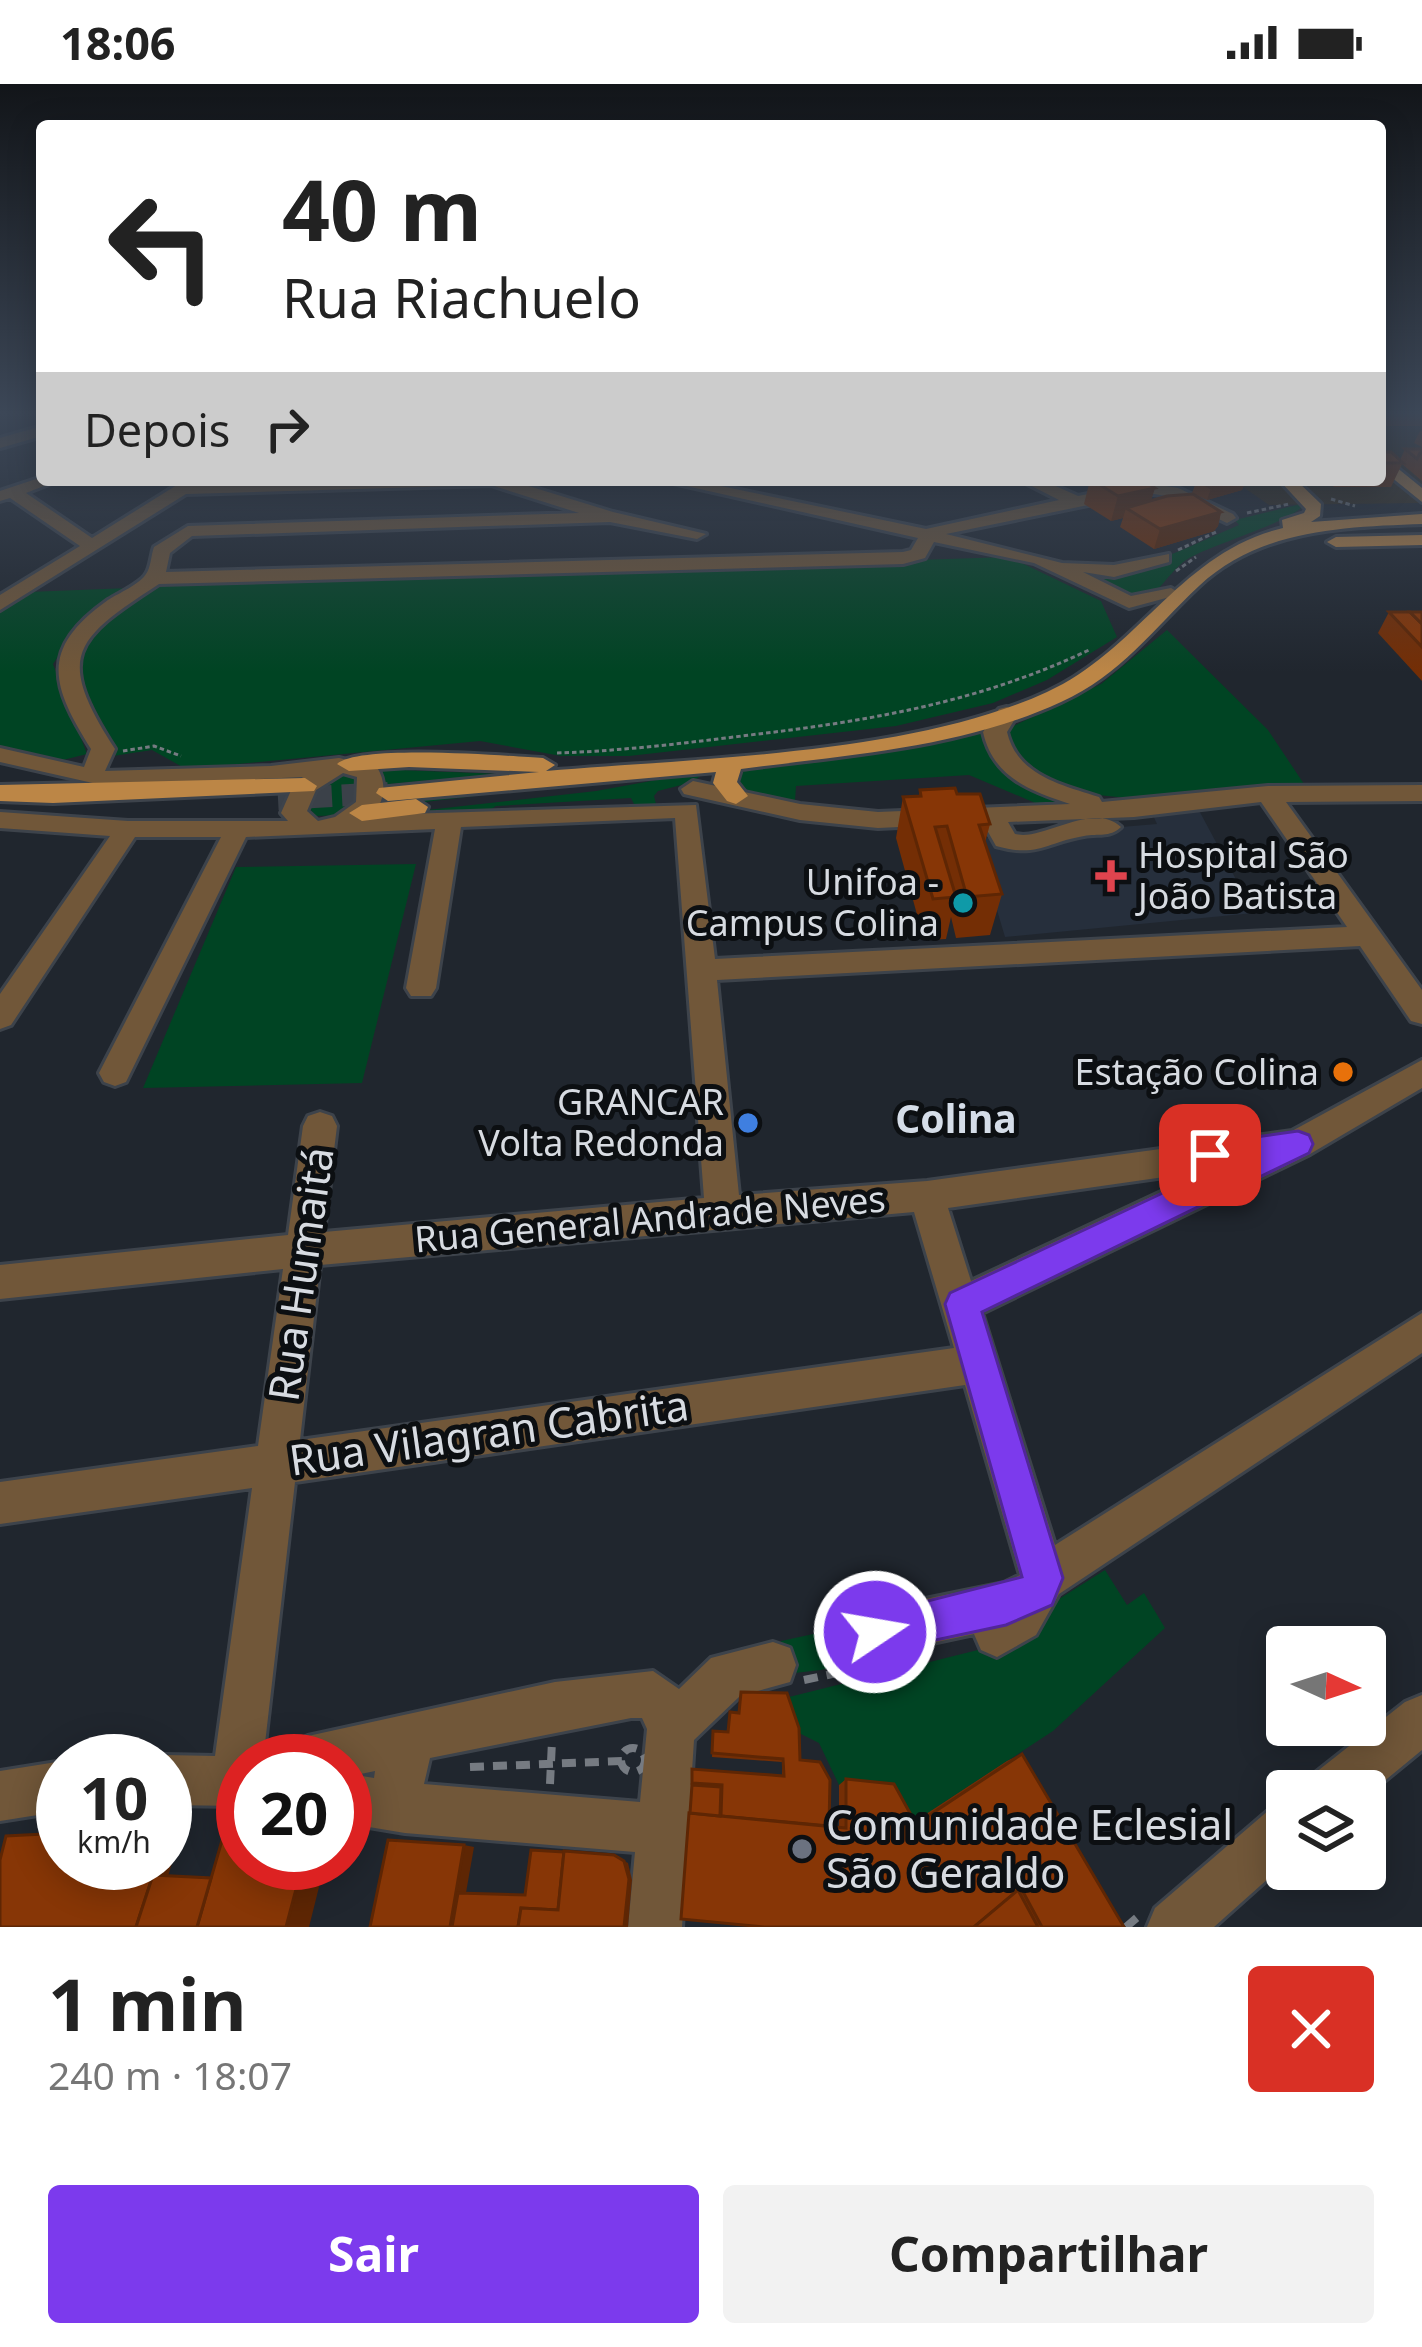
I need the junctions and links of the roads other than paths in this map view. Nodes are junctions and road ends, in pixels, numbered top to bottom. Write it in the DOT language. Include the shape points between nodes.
graph roads {
  1 [pos="16,500"];
  2 [pos="164,500"];
  3 [pos="556,500"];
  4 [pos="1073,500"];
  5 [pos="1188,500"];
  6 [pos="1309,500"];
  7 [pos="1319,500"];
  8 [pos="723,508"];
  9 [pos="1368,513"];
  10 [pos="1422,516"];
  11 [pos="610,517"];
  12 [pos="1226,518"];
  13 [pos="929,535"];
  14 [pos="1422,540"];
  15 [pos="1253,541"];
  16 [pos="91,545"];
  17 [pos="1162,558"];
  18 [pos="1040,559"];
  19 [pos="662,562"];
  20 [pos="155,578"];
  21 [pos="1107,594"];
  22 [pos="1160,598"];
  23 [pos="0,604"];
  24 [pos="1128,633"];
  25 [pos="1007,714"];
  26 [pos="0,754"];
  27 [pos="344,764"];
  28 [pos="730,764"];
  29 [pos="41,765"];
  30 [pos="88,777"];
  31 [pos="307,784"];
  32 [pos="275,786"];
  33 [pos="687,791"];
  34 [pos="388,793"];
  35 [pos="1422,793"];
  36 [pos="12,794"];
  37 [pos="1268,794"];
  38 [pos="736,796"];
  39 [pos="0,808"];
  40 [pos="1124,810"];
  41 [pos="800,812"];
  42 [pos="1037,812"];
  43 [pos="992,814"];
  44 [pos="837,817"];
  45 [pos="355,818"];
  46 [pos="0,820"];
  47 [pos="449,823"];
  48 [pos="238,828"];
  49 [pos="311,828"];
  50 [pos="128,829"];
  51 [pos="1364,936"];
  52 [pos="699,970"];
  53 [pos="421,988"];
  54 [pos="1422,1013"];
  55 [pos="0,1017"];
  56 [pos="115,1072"];
  57 [pos="1422,1073"];
  58 [pos="320,1126"];
  59 [pos="1298,1144"];
  60 [pos="927,1196"];
  61 [pos="723,1210"];
  62 [pos="305,1249"];
  63 [pos="0,1282"];
  64 [pos="962,1304"];
  65 [pos="1422,1331"];
  66 [pos="979,1364"];
  67 [pos="275,1463"];
  68 [pos="0,1503"];
  69 [pos="1040,1584"];
  70 [pos="875,1632"];
  71 [pos="997,1634"];
  72 [pos="773,1665"];
  73 [pos="665,1714"];
  74 [pos="1422,1720"];
  75 [pos="419,1733"];
  76 [pos="245,1734"];
  77 [pos="372,1745"];
  78 [pos="468,1767"];
  79 [pos="1360,1770"];
  80 [pos="36,1790"];
  81 [pos="0,1796"];
  82 [pos="372,1802"];
  83 [pos="405,1808"];
  84 [pos="662,1829"];
  85 [pos="1266,1846"];
  86 [pos="655,1927"];
  87 [pos="1174,1927"];
  1 -- 16 [label="street"];
  2 -- 16 [label="street"];
  3 -- 11 [label="street"];
  4 -- 13 [label="street"];
  5 -- 12 [label="street"];
  6 -- 15 [label="main road" via="1314,514"];
  7 -- 9 [label="main road"];
  8 -- 11 [label="street"];
  8 -- 13 [label="street"];
  8 -- 19 [label="street"];
  9 -- 10 [label="main road"];
  9 -- 10 [label="main road"];
  9 -- 15 [label="main road"];
  11 -- 20 [label="street" via="188,531 161,551"];
  13 -- 18 [label="street"];
  13 -- 19 [label="street" via="913,556"];
  14 -- 15 [label="main road"];
  15 -- 22 [label="main road" via="1203,563"];
  15 -- 25 [label="main road" via="1206,569 1101,672"];
  16 -- 23 [label="street"];
  17 -- 18 [label="street" via="1114,572"];
  18 -- 21 [label="street"];
  19 -- 20 [label="street"];
  20 -- 30 [label="street" via="98,614 64,664 69,692 103,755"];
  21 -- 22 [label="street"];
  21 -- 24 [label="street"];
  22 -- 24 [label="main road"];
  24 -- 33 [label="main road" via="1069,681 992,710 862,737"];
  25 -- 28 [label="main road" via="917,737"];
  25 -- 40 [label="street" via="995,738 1015,770"];
  26 -- 29 [label="street"];
  27 -- 31 [label="street"];
  27 -- 32 [label="street"];
  27 -- 33 [label="main road" via="573,766"];
  27 -- 45 [label="street" via="362,766 371,778 372,798"];
  28 -- 33 [label="main road"];
  28 -- 38 [label="main road" via="724,782"];
  29 -- 30 [label="street"];
  29 -- 36 [label="main road" via="40,779"];
  30 -- 32 [label="street"];
  31 -- 32 [label="street"];
  31 -- 36 [label="main road"];
  31 -- 49 [label="street" via="294,813"];
  32 -- 39 [label="main road"];
  33 -- 34 [label="main road" via="645,770"];
  33 -- 38 [label="street"];
  33 -- 41 [label="street"];
  33 -- 45 [label="main road"];
  33 -- 47 [label="street"];
  33 -- 52 [label="street"];
  35 -- 37 [label="street"];
  37 -- 40 [label="street"];
  37 -- 51 [label="street"];
  38 -- 41 [label="street"];
  40 -- 42 [label="street"];
  40 -- 43 [label="street" via="1124,825 1068,832 1055,842 1005,840"];
  41 -- 44 [label="street"];
  42 -- 43 [label="street"];
  42 -- 44 [label="street" via="1003,793 852,801"];
  43 -- 44 [label="street"];
  45 -- 47 [label="street"];
  45 -- 49 [label="street"];
  46 -- 50 [label="street"];
  47 -- 53 [label="street"];
  48 -- 49 [label="street"];
  48 -- 50 [label="street"];
  48 -- 56 [label="street"];
  50 -- 55 [label="street"];
  51 -- 52 [label="street"];
  51 -- 54 [label="street"];
  52 -- 61 [label="street"];
  57 -- 59 [label="street, Rua General Andrade Neves"];
  58 -- 62 [label="street, Rua Humaitá"];
  59 -- 60 [label="street, Rua General Andrade Neves"];
  59 -- 64 [label="street, Rua General Andrade Neves"];
  60 -- 61 [label="street, Rua General Andrade Neves"];
  60 -- 64 [label="street"];
  61 -- 62 [label="street, Rua General Andrade Neves"];
  62 -- 63 [label="street, Rua General Andrade Neves"];
  62 -- 67 [label="street, Rua Humaitá"];
  64 -- 66 [label="street"];
  65 -- 69 [label="street"];
  66 -- 67 [label="street, Rua Vilagran Cabrita"];
  66 -- 69 [label="street"];
  67 -- 68 [label="street, Rua Vilagran Cabrita"];
  67 -- 76 [label="street, Rua Humaitá"];
  69 -- 70 [label="street" via="1006,1605"];
  69 -- 71 [label="street" via="1020,1619"];
  72 -- 73 [label="street" via="728,1675"];
  73 -- 78 [label="street" via="640,1693 554,1706"];
  73 -- 84 [label="street"];
  74 -- 79 [label="street"];
  75 -- 77 [label="street"];
  75 -- 78 [label="street"];
  75 -- 83 [label="street" via="396,1777"];
  78 -- 83 [label="street"];
  78 -- 84 [label="street" via="549,1820"];
  80 -- 81 [label="street"];
  82 -- 83 [label="street"];
  84 -- 86 [label="street"];
  85 -- 87 [label="street"];
}
